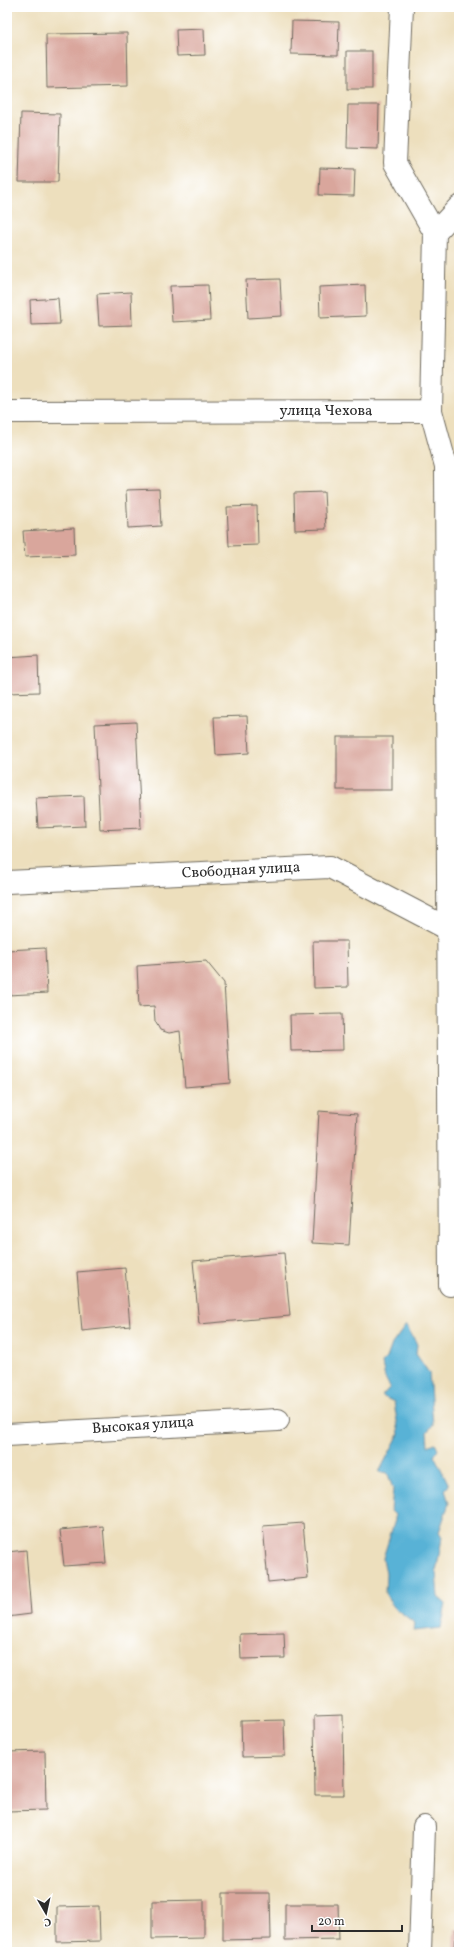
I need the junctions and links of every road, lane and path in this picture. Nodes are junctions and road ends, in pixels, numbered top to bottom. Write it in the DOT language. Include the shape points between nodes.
graph roads {
  1 [pos="402,7"];
  2 [pos="459,207"];
  3 [pos="435,233"];
  4 [pos="431,411"];
  5 [pos="7,412"];
  6 [pos="453,466"];
  7 [pos="7,882"];
  8 [pos="453,930"];
  9 [pos="450,1285"];
  10 [pos="278,1420"];
  11 [pos="7,1435"];
  12 [pos="424,1827"];
  13 [pos="420,1952"];
  1 -- 3 [label="street" via="395,163"];
  2 -- 3 [label="street"];
  3 -- 4 [label="street"];
  4 -- 5 [label="street, улица Чехова"];
  4 -- 6 [label="street"];
  6 -- 8 [label="street"];
  7 -- 8 [label="street, Свободная улица" via="330,867"];
  8 -- 9 [label="street"];
  10 -- 11 [label="street, Высокая улица"];
  12 -- 13 [label="street"];
}
